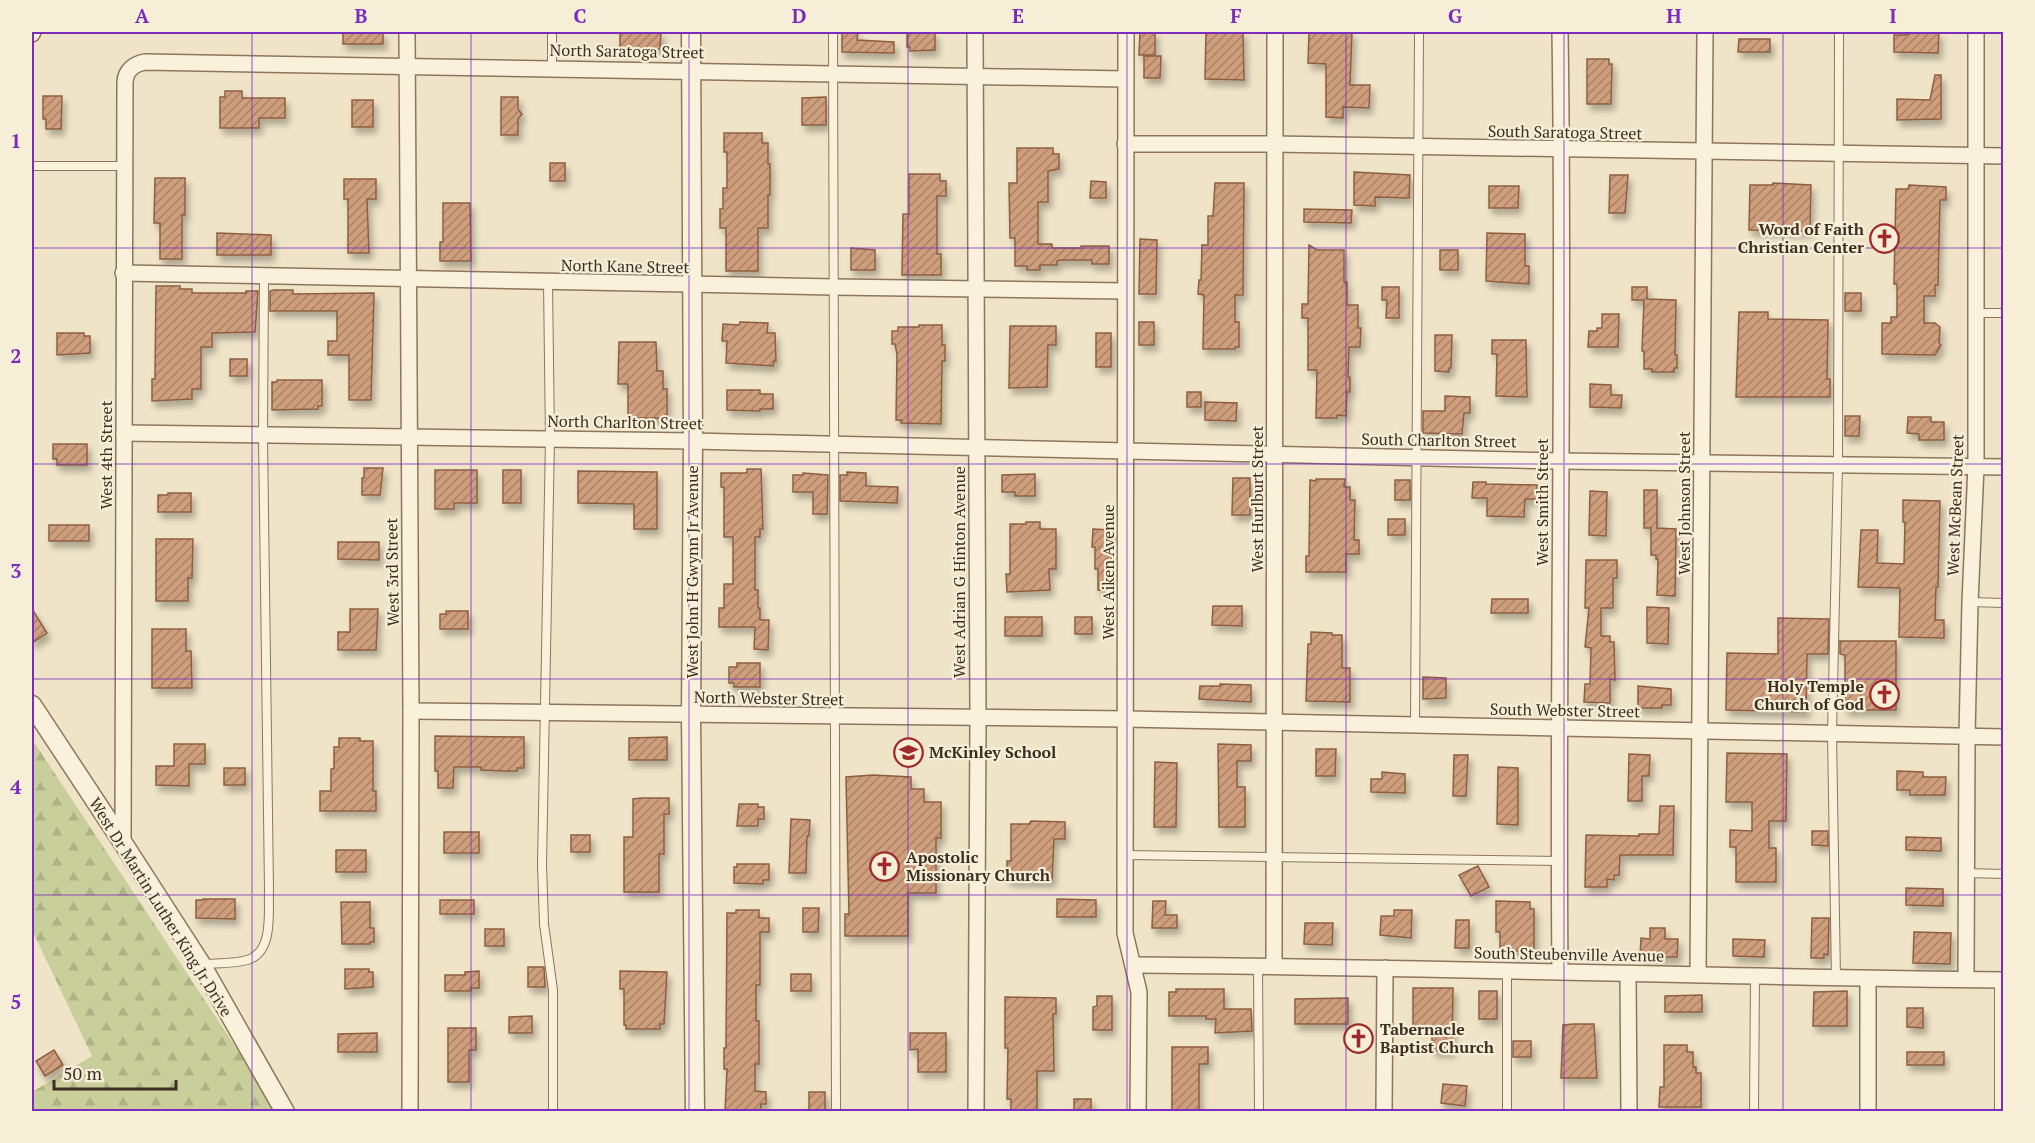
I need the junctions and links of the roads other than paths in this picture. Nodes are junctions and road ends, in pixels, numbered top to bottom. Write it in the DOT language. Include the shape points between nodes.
graph roads {
  1 [pos="407,32"];
  2 [pos="552,32"];
  3 [pos="691,32"];
  4 [pos="833,32"];
  5 [pos="975,32"];
  6 [pos="1126,32"];
  7 [pos="1275,32"];
  8 [pos="1419,32"];
  9 [pos="1560,32"];
  10 [pos="1705,32"];
  11 [pos="1839,32"];
  12 [pos="1976,32"];
  13 [pos="407,65"];
  14 [pos="552,68"];
  15 [pos="130,69"];
  16 [pos="691,71"];
  17 [pos="834,74"];
  18 [pos="974,77"];
  19 [pos="1125,78"];
  20 [pos="1125,144"];
  21 [pos="1274,144"];
  22 [pos="1419,147"];
  23 [pos="1562,150"];
  24 [pos="1704,152"];
  25 [pos="1839,153"];
  26 [pos="1976,155"];
  27 [pos="2004,156"];
  28 [pos="32,166"];
  29 [pos="124,166"];
  30 [pos="123,273"];
  31 [pos="264,276"];
  32 [pos="408,279"];
  33 [pos="548,282"];
  34 [pos="692,285"];
  35 [pos="834,288"];
  36 [pos="975,290"];
  37 [pos="1125,291"];
  38 [pos="1976,313"];
  39 [pos="2004,313"];
  40 [pos="124,433"];
  41 [pos="262,436"];
  42 [pos="409,438"];
  43 [pos="550,440"];
  44 [pos="693,441"];
  45 [pos="834,445"];
  46 [pos="977,448"];
  47 [pos="1126,452"];
  48 [pos="1275,453"];
  49 [pos="1418,458"];
  50 [pos="1560,461"];
  51 [pos="1702,463"];
  52 [pos="1838,464"];
  53 [pos="1976,466"];
  54 [pos="2004,467"];
  55 [pos="1970,602"];
  56 [pos="2004,603"];
  57 [pos="32,705"];
  58 [pos="411,711"];
  59 [pos="544,713"];
  60 [pos="691,716"];
  61 [pos="834,717"];
  62 [pos="978,718"];
  63 [pos="1126,719"];
  64 [pos="1275,722"];
  65 [pos="1415,725"];
  66 [pos="1558,728"];
  67 [pos="1700,732"];
  68 [pos="1832,735"];
  69 [pos="1967,736"];
  70 [pos="2004,736"];
  71 [pos="123,843"];
  72 [pos="1125,855"];
  73 [pos="1275,857"];
  74 [pos="1559,861"];
  75 [pos="1967,873"];
  76 [pos="2004,874"];
  77 [pos="201,964"];
  78 [pos="1133,965"];
  79 [pos="1266,966"];
  80 [pos="1385,968"];
  81 [pos="1507,971"];
  82 [pos="1560,972"];
  83 [pos="1629,974"];
  84 [pos="1698,975"];
  85 [pos="1755,976"];
  86 [pos="1836,978"];
  87 [pos="1868,979"];
  88 [pos="1966,979"];
  89 [pos="2001,980"];
  90 [pos="285,1112"];
  91 [pos="410,1112"];
  92 [pos="553,1112"];
  93 [pos="695,1112"];
  94 [pos="836,1112"];
  95 [pos="976,1112"];
  96 [pos="1138,1112"];
  97 [pos="1258,1112"];
  98 [pos="1384,1112"];
  99 [pos="1507,1112"];
  100 [pos="1629,1112"];
  101 [pos="1754,1112"];
  102 [pos="1868,1112"];
  103 [pos="1999,1112"];
  1 -- 13 [label="street, West 3rd Street"];
  2 -- 14 [label="lane"];
  3 -- 16 [label="street, West John H Gwynn Jr Avenue"];
  4 -- 17 [label="lane"];
  5 -- 18 [label="street, West Adrian G Hinton Avenue"];
  6 -- 19 [label="street, West Aiken Avenue"];
  7 -- 21 [label="street, West Hurlburt Street"];
  8 -- 22 [label="lane"];
  9 -- 23 [label="street, West Smith Street"];
  10 -- 24 [label="street, West Johnson Street"];
  11 -- 25 [label="lane"];
  12 -- 26 [label="street, West McBean Street"];
  13 -- 14 [label="street, North Saratoga Street"];
  13 -- 15 [label="street, North Saratoga Street" via="145,62"];
  13 -- 32 [label="street, West 3rd Street"];
  14 -- 16 [label="street, North Saratoga Street"];
  15 -- 29 [label="street, West 4th Street" via="125,78"];
  16 -- 17 [label="street, North Saratoga Street"];
  16 -- 34 [label="street, West John H Gwynn Jr Avenue"];
  17 -- 18 [label="street, North Saratoga Street"];
  17 -- 35 [label="lane"];
  18 -- 19 [label="street, North Saratoga Street"];
  18 -- 36 [label="street, West Adrian G Hinton Avenue"];
  19 -- 20 [label="street, West Aiken Avenue"];
  20 -- 21 [label="street, South Saratoga Street"];
  20 -- 37 [label="street, West Aiken Avenue"];
  21 -- 22 [label="street, South Saratoga Street"];
  21 -- 48 [label="street, West Hurlburt Street"];
  22 -- 23 [label="street, South Saratoga Street"];
  22 -- 49 [label="lane"];
  23 -- 24 [label="street, South Saratoga Street"];
  23 -- 50 [label="street, West Smith Street"];
  24 -- 25 [label="street, South Saratoga Street"];
  24 -- 51 [label="street, West Johnson Street"];
  25 -- 26 [label="street, South Saratoga Street"];
  25 -- 52 [label="lane"];
  26 -- 27 [label="street, South Saratoga Street"];
  26 -- 38 [label="street, West McBean Street"];
  28 -- 29 [label="lane"];
  29 -- 30 [label="street, West 4th Street"];
  30 -- 31 [label="street, North Kane Street"];
  30 -- 40 [label="street, West 4th Street"];
  31 -- 32 [label="street, North Kane Street"];
  31 -- 41 [label="lane"];
  32 -- 33 [label="street, North Kane Street"];
  32 -- 42 [label="street, West 3rd Street"];
  33 -- 34 [label="street, North Kane Street"];
  33 -- 43 [label="lane"];
  34 -- 35 [label="street, North Kane Street"];
  34 -- 44 [label="street, West John H Gwynn Jr Avenue"];
  35 -- 36 [label="street, North Kane Street"];
  35 -- 45 [label="lane"];
  36 -- 37 [label="street, North Kane Street"];
  36 -- 46 [label="street, West Adrian G Hinton Avenue"];
  37 -- 47 [label="street, West Aiken Avenue"];
  38 -- 39 [label="lane"];
  38 -- 53 [label="street, West McBean Street"];
  40 -- 41 [label="street, North Charlton Street"];
  40 -- 71 [label="street, West 4th Street"];
  41 -- 42 [label="street, North Charlton Street"];
  41 -- 77 [label="lane" via="269,889 266,942 249,959"];
  42 -- 43 [label="street, North Charlton Street"];
  42 -- 58 [label="street, West 3rd Street"];
  43 -- 44 [label="street, North Charlton Street"];
  43 -- 59 [label="lane"];
  44 -- 45 [label="street, North Charlton Street"];
  44 -- 60 [label="street, West John H Gwynn Jr Avenue"];
  45 -- 46 [label="street, North Charlton Street"];
  45 -- 61 [label="lane"];
  46 -- 47 [label="street, North Charlton Street"];
  46 -- 62 [label="street, West Adrian G Hinton Avenue"];
  47 -- 48 [label="street, South Charlton Street"];
  47 -- 63 [label="street, West Aiken Avenue"];
  48 -- 49 [label="street, South Charlton Street"];
  48 -- 64 [label="street, West Hurlburt Street"];
  49 -- 50 [label="street, South Charlton Street"];
  49 -- 65 [label="lane"];
  50 -- 51 [label="street, South Charlton Street"];
  50 -- 66 [label="street, West Smith Street"];
  51 -- 52 [label="street, South Charlton Street"];
  51 -- 67 [label="street, West Johnson Street"];
  52 -- 53 [label="street, South Charlton Street"];
  52 -- 68 [label="lane"];
  53 -- 54 [label="street, South Charlton Street"];
  53 -- 55 [label="street, West McBean Street"];
  55 -- 56 [label="lane"];
  55 -- 69 [label="street, West McBean Street"];
  57 -- 71 [label="street, West Dr Martin Luther King Jr Drive"];
  58 -- 59 [label="street, North Webster Street"];
  58 -- 91 [label="street, West 3rd Street"];
  59 -- 60 [label="street, North Webster Street"];
  59 -- 92 [label="lane" via="542,865 544,924 553,990"];
  60 -- 61 [label="street, North Webster Street"];
  60 -- 93 [label="street, West John H Gwynn Jr Avenue"];
  61 -- 62 [label="street, North Webster Street"];
  61 -- 94 [label="lane"];
  62 -- 63 [label="street, North Webster Street"];
  62 -- 95 [label="street, West Adrian G Hinton Avenue"];
  63 -- 64 [label="street, South Webster Street"];
  63 -- 72 [label="street, West Aiken Avenue"];
  64 -- 65 [label="street, South Webster Street"];
  64 -- 73 [label="street, West Hurlburt Street"];
  65 -- 66 [label="street, South Webster Street"];
  66 -- 67 [label="street, South Webster Street"];
  66 -- 74 [label="street, West Smith Street"];
  67 -- 68 [label="street, South Webster Street"];
  67 -- 84 [label="street, West Johnson Street"];
  68 -- 69 [label="street, South Webster Street"];
  68 -- 86 [label="lane"];
  69 -- 70 [label="street, South Webster Street"];
  69 -- 75 [label="street, West McBean Street"];
  71 -- 77 [label="street, West Dr Martin Luther King Jr Drive"];
  72 -- 73 [label="lane"];
  72 -- 78 [label="street, West Aiken Avenue" via="1125,933"];
  73 -- 74 [label="lane"];
  73 -- 79 [label="street, West Hurlburt Street"];
  74 -- 82 [label="street, West Smith Street"];
  75 -- 76 [label="lane"];
  75 -- 88 [label="street, West McBean Street"];
  77 -- 90 [label="street, West Dr Martin Luther King Jr Drive"];
  78 -- 79 [label="street, South Steubenville Avenue"];
  78 -- 96 [label="street, West Aiken Avenue" via="1139,992"];
  79 -- 80 [label="street, South Steubenville Avenue"];
  79 -- 97 [label="lane"];
  80 -- 81 [label="street, South Steubenville Avenue"];
  80 -- 98 [label="street"];
  81 -- 82 [label="street, South Steubenville Avenue"];
  81 -- 99 [label="lane"];
  82 -- 83 [label="street, South Steubenville Avenue"];
  83 -- 84 [label="street, South Steubenville Avenue"];
  83 -- 100 [label="street"];
  84 -- 85 [label="street, South Steubenville Avenue"];
  85 -- 86 [label="street, South Steubenville Avenue"];
  85 -- 101 [label="lane"];
  86 -- 87 [label="street, South Steubenville Avenue"];
  87 -- 88 [label="street, South Steubenville Avenue"];
  87 -- 102 [label="street"];
  88 -- 89 [label="street, South Steubenville Avenue"];
  89 -- 103 [label="lane"];
}
